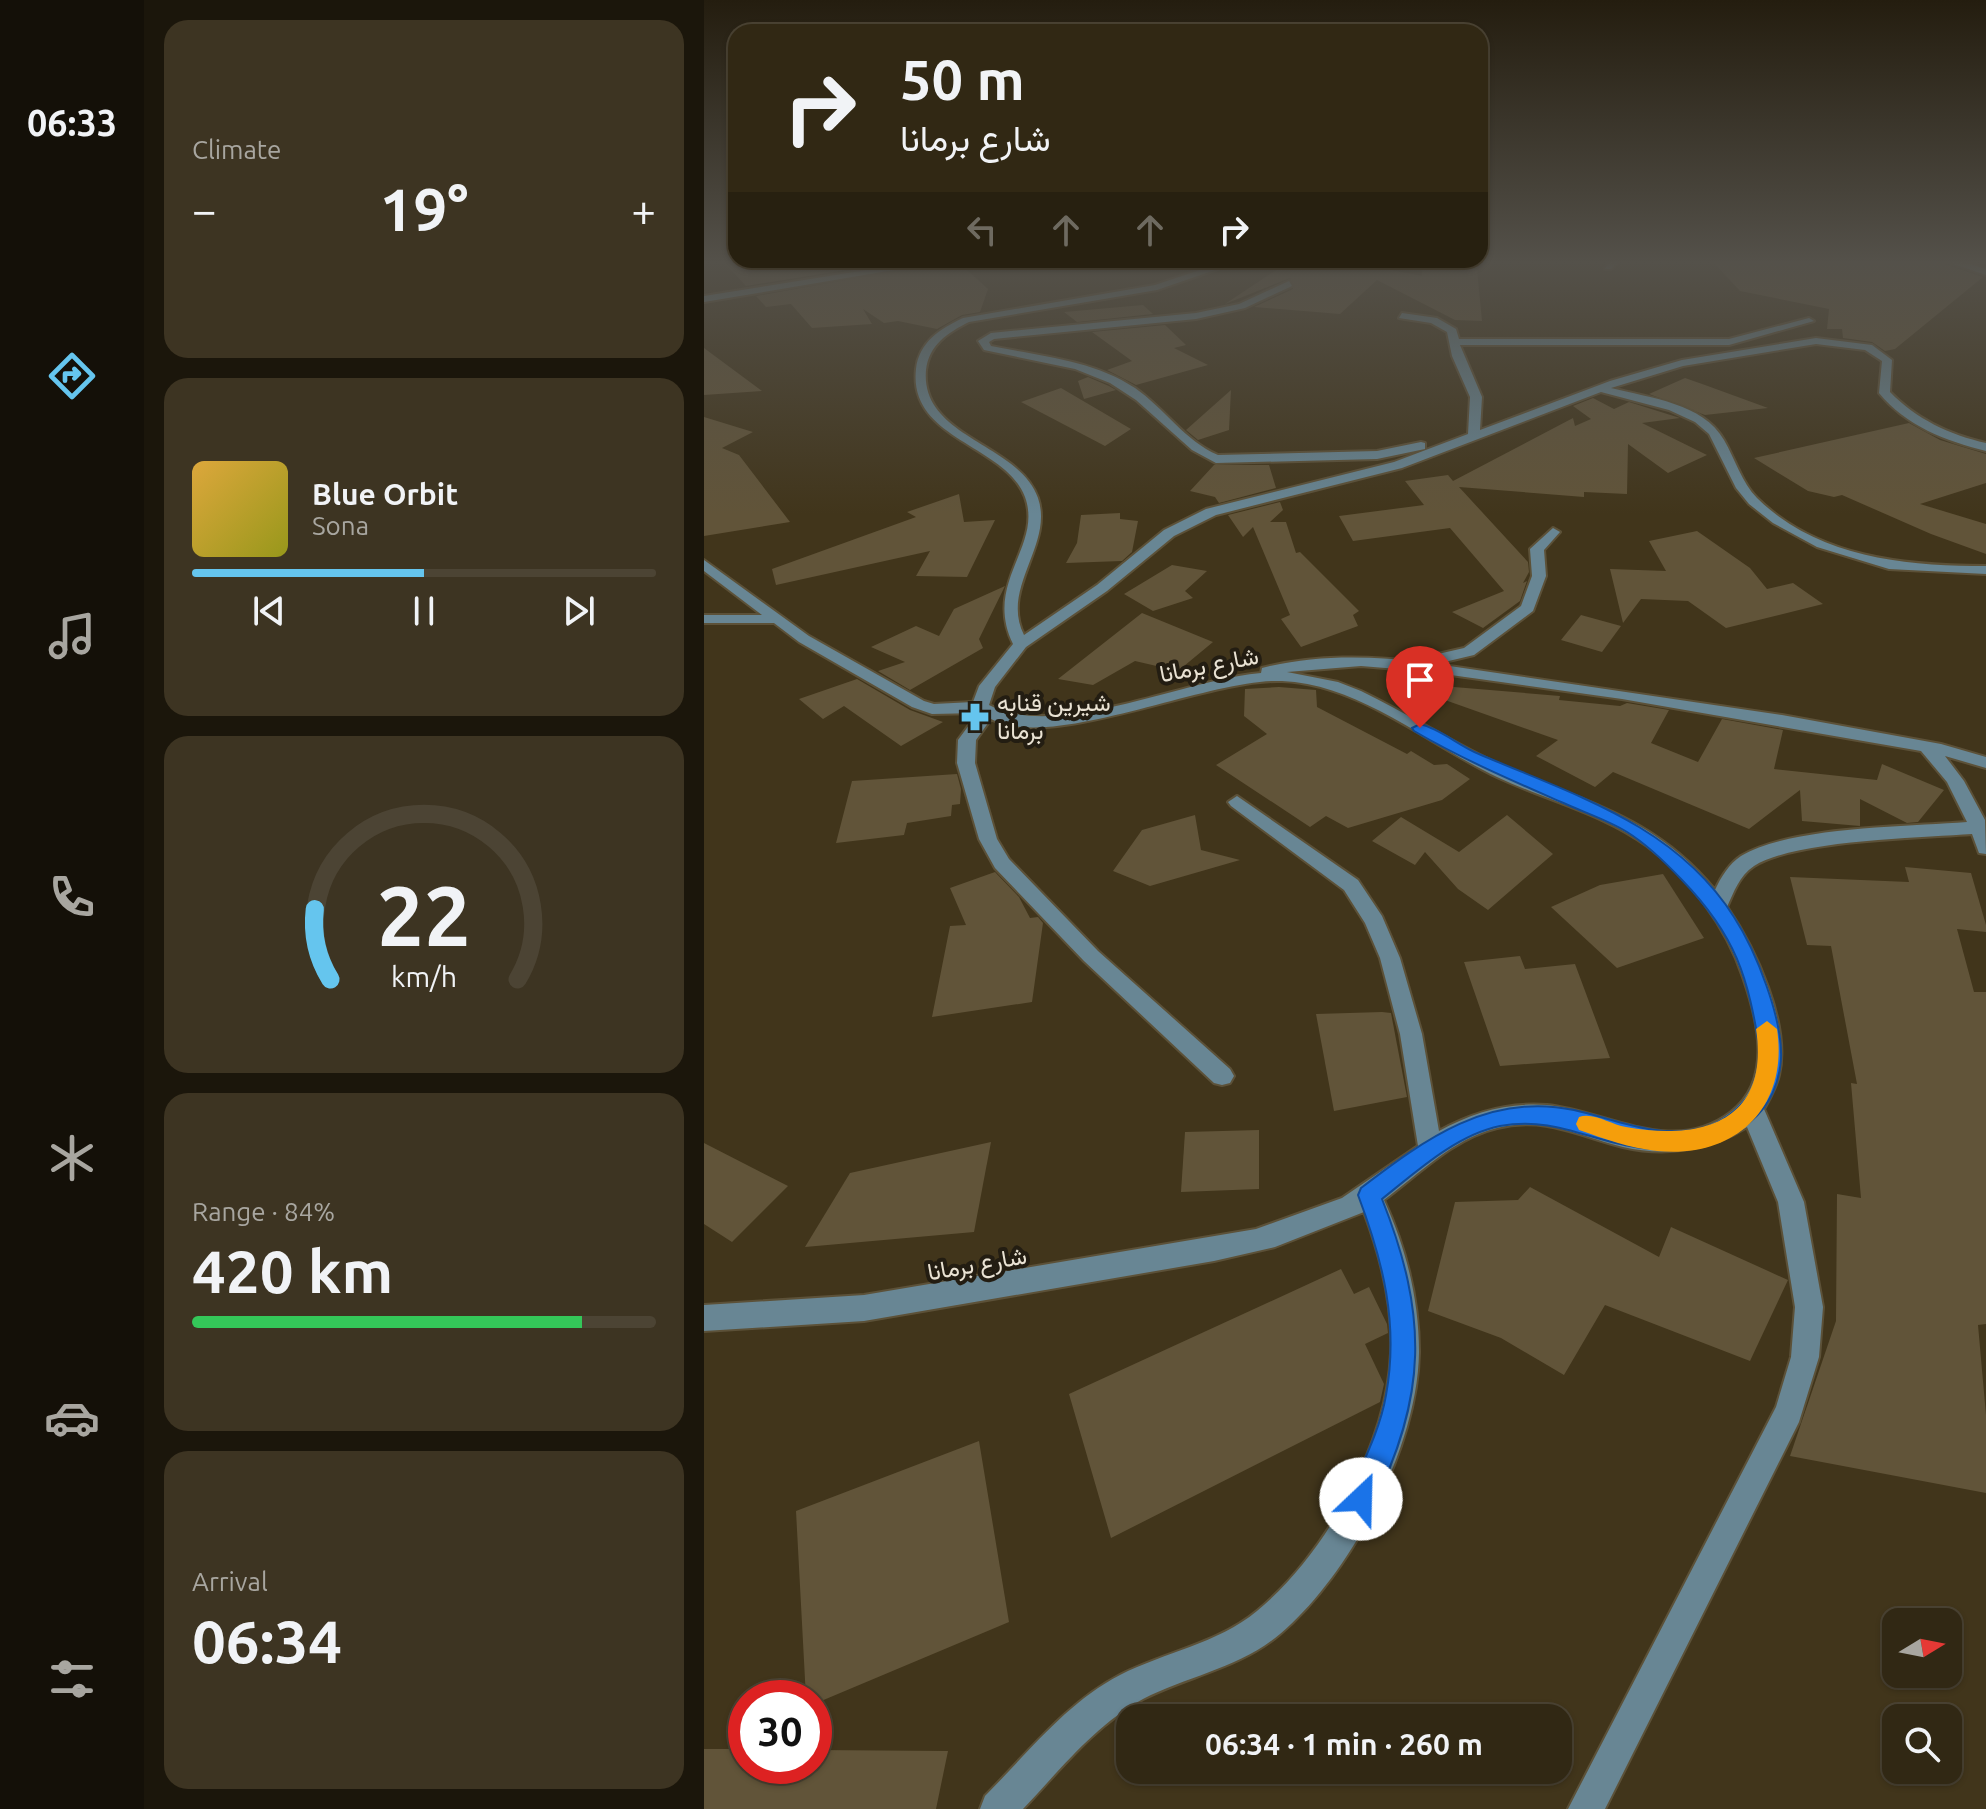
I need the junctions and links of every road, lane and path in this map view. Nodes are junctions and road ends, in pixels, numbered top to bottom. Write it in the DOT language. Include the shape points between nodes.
graph roads {
  1 [pos="932,344"];
  2 [pos="985,344"];
  3 [pos="1456,344"];
  4 [pos="1757,344"];
  5 [pos="1815,344"];
  6 [pos="1852,344"];
  7 [pos="1774,348"];
  8 [pos="1600,388"];
  9 [pos="1468,436"];
  10 [pos="1986,447"];
  11 [pos="1553,532"];
  12 [pos="704,564"];
  13 [pos="1986,570"];
  14 [pos="704,619"];
  15 [pos="773,619"];
  16 [pos="1021,644"];
  17 [pos="1298,662"];
  18 [pos="1236,679"];
  19 [pos="983,711"];
  20 [pos="1926,746"];
  21 [pos="1986,763"];
  22 [pos="1237,802"];
  23 [pos="1979,827"];
  24 [pos="1986,848"];
  25 [pos="1718,906"];
  26 [pos="1222,1076"];
  27 [pos="1752,1109"];
  28 [pos="1430,1148"];
  29 [pos="1369,1195"];
  30 [pos="704,1318"];
  31 [pos="998,1809"];
  32 [pos="1586,1809"];
  1 -- 16 [label="street" via="917,375 933,410 1015,475 1030,495 1033,524 1006,612"];
  2 -- 9 [label="street" via="1047,356 1116,382 1162,415 1201,453 1216,459 1377,455"];
  3 -- 9 [label="street" via="1476,397"];
  4 -- 7 [label="street"];
  5 -- 7 [label="street"];
  6 -- 10 [label="street" via="1879,352 1887,360 1884,393 1896,407 1943,433"];
  7 -- 8 [label="street" via="1682,363"];
  8 -- 9 [label="street"];
  8 -- 13 [label="street" via="1683,413 1707,426 1751,499 1815,542 1886,568"];
  9 -- 16 [label="street" via="1398,465 1227,506 1194,520"];
  11 -- 17 [label="street" via="1537,549 1539,576 1528,608 1469,652 1431,660 1320,653"];
  12 -- 15 [label="street, شارع برمانا"];
  14 -- 15 [label="street"];
  15 -- 19 [label="street, شارع برمانا" via="918,704"];
  16 -- 19 [label="street" via="987,686"];
  17 -- 18 [label="street"];
  17 -- 20 [label="street" via="1379,662 1643,696"];
  18 -- 19 [label="street, شارع برمانا" via="1050,721 1017,723"];
  18 -- 25 [label="street, شارع برمانا" via="1281,676 1359,692 1463,754 1631,827 1661,847"];
  19 -- 26 [label="street" via="967,740 966,763 988,839 1002,863 1091,956"];
  20 -- 21 [label="street"];
  20 -- 23 [label="street" via="1944,762"];
  22 -- 28 [label="street" via="1351,885 1375,921 1411,1034"];
  23 -- 24 [label="street"];
  23 -- 25 [label="street" via="1781,848 1750,860 1728,880"];
  25 -- 27 [label="street, شارع برمانا" via="1741,944 1767,1029 1771,1057 1766,1084"];
  27 -- 28 [label="street, شارع برمانا" via="1728,1128 1697,1139 1647,1140 1533,1113 1494,1118"];
  27 -- 32 [label="street" via="1791,1202 1809,1307 1805,1357 1789,1412"];
  28 -- 29 [label="street, شارع برمانا"];
  29 -- 30 [label="street, شارع برمانا" via="1273,1236 859,1309"];
  29 -- 31 [label="street" via="1391,1250 1405,1320 1399,1396 1373,1476 1337,1544 1307,1586 1267,1624 1222,1652 1131,1687 1091,1714"];
}
